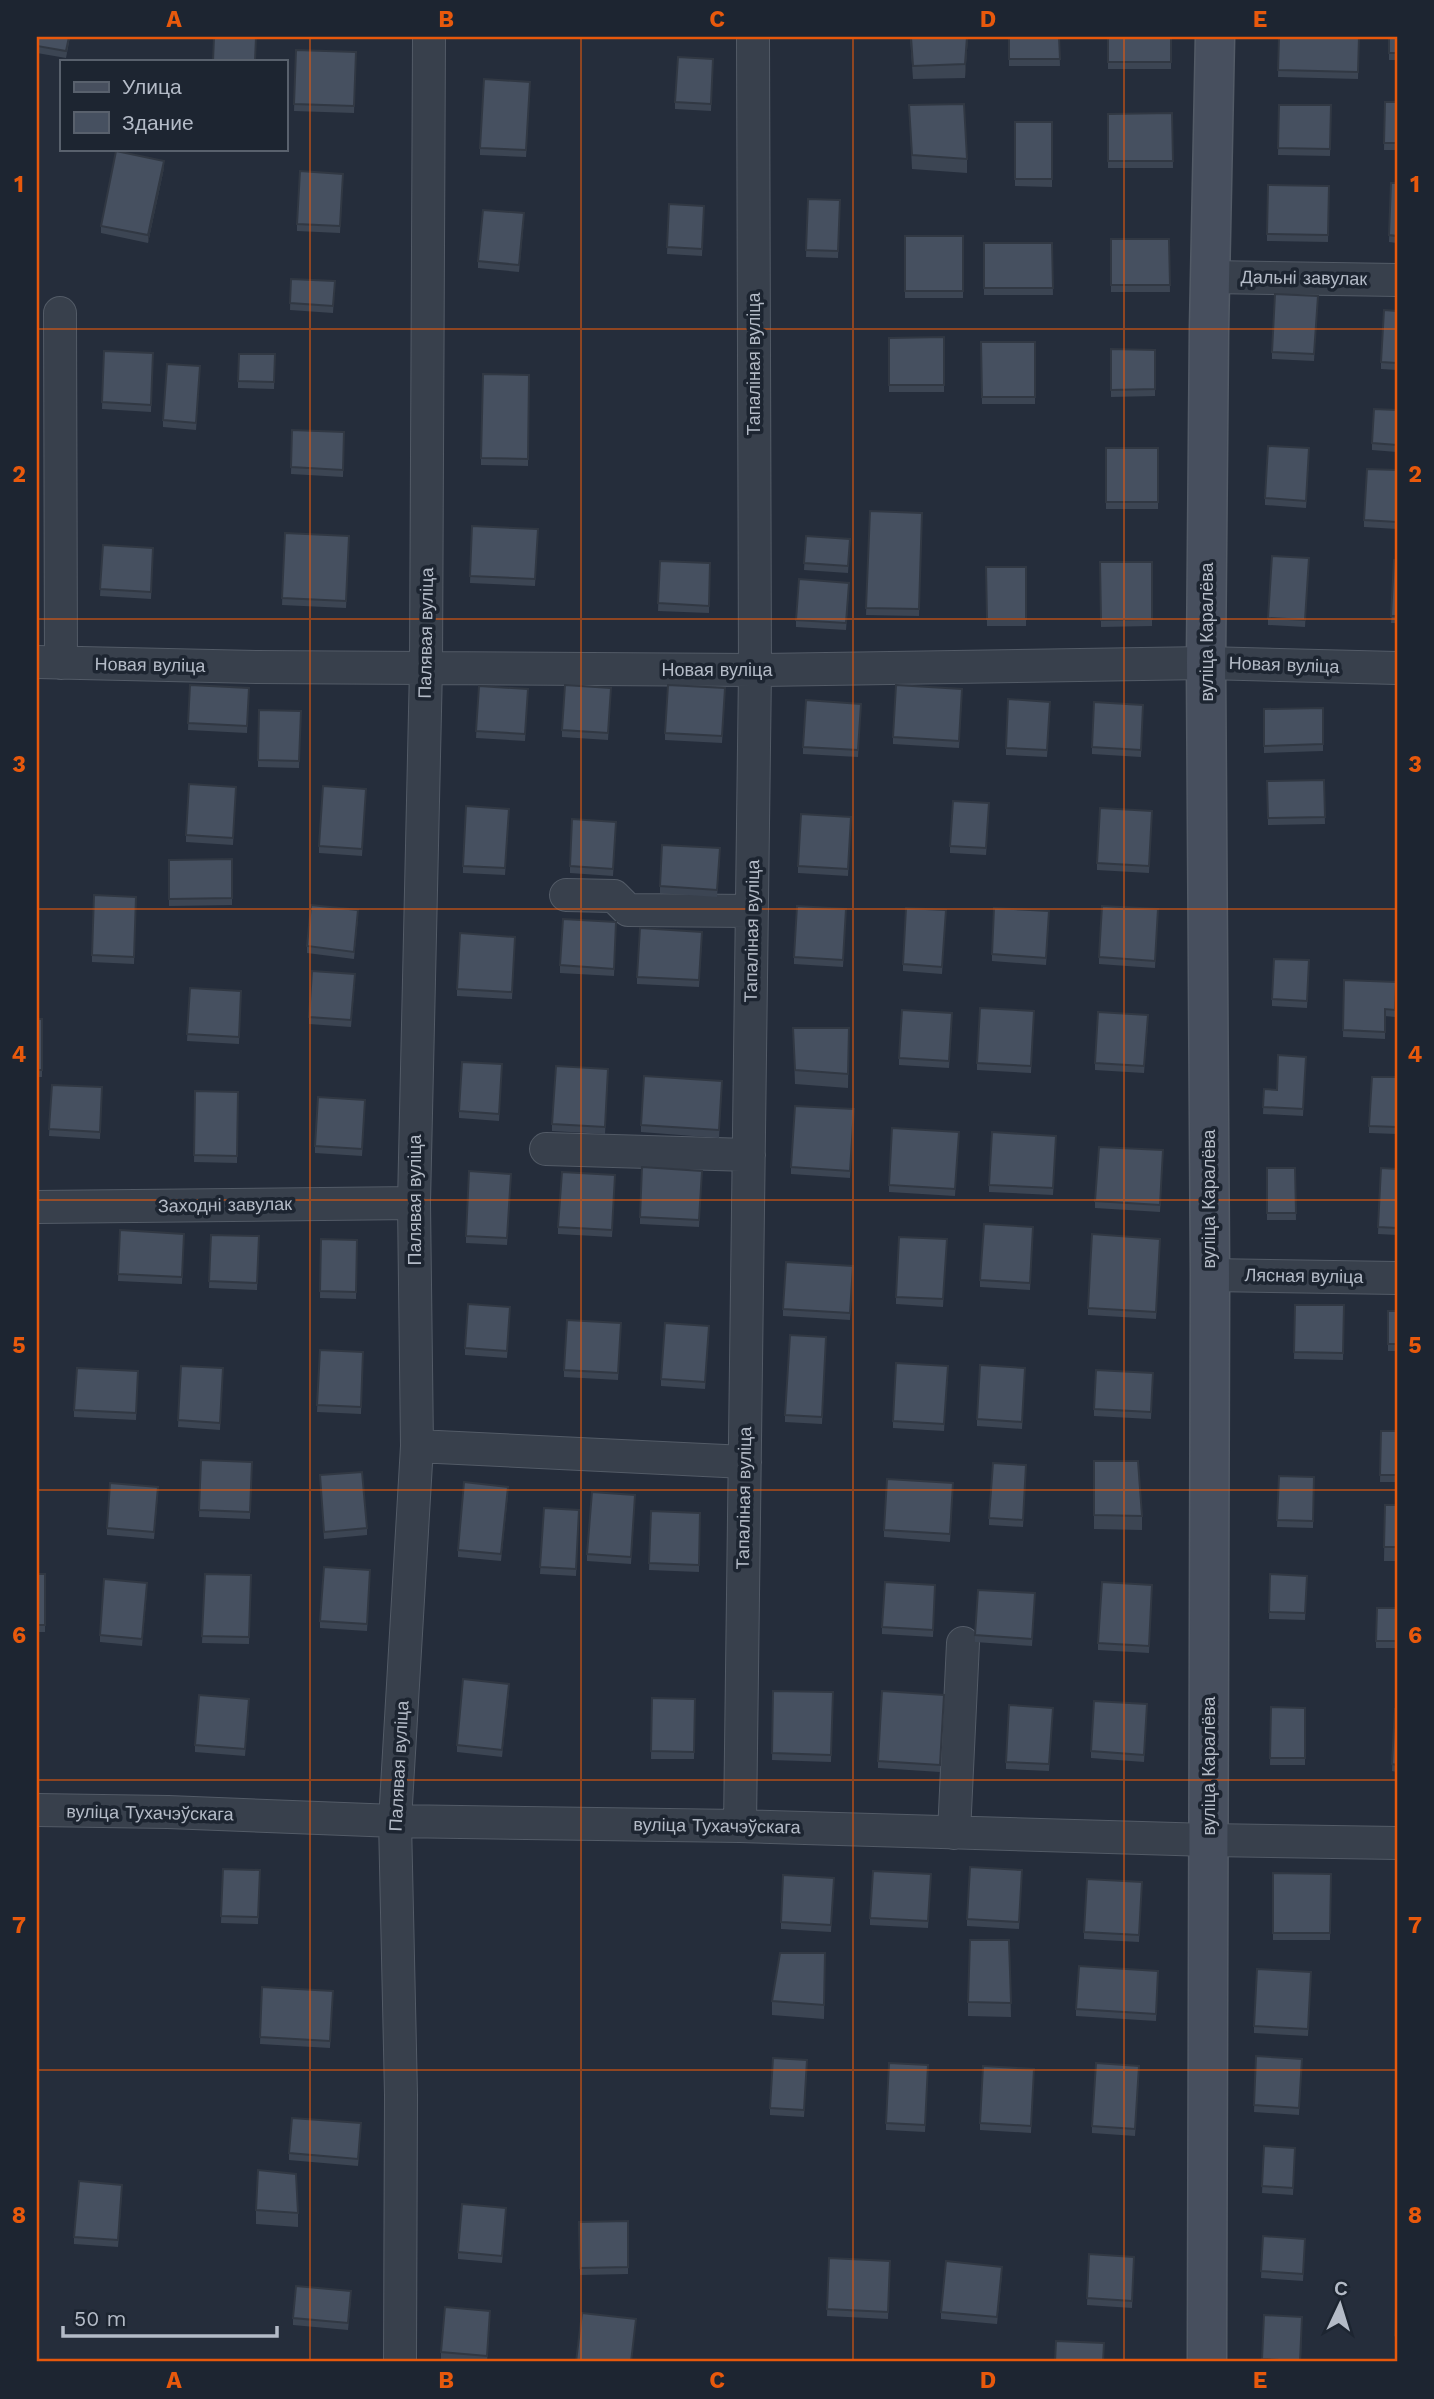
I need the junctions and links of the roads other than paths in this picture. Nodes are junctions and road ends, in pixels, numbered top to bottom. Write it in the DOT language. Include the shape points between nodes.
graph roads {
  1 [pos="429,37"];
  2 [pos="753,37"];
  3 [pos="1215,37"];
  4 [pos="1210,277"];
  5 [pos="1397,280"];
  6 [pos="60,313"];
  7 [pos="49,662"];
  8 [pos="1206,663"];
  9 [pos="426,667"];
  10 [pos="1397,668"];
  11 [pos="755,670"];
  12 [pos="566,895"];
  13 [pos="752,911"];
  14 [pos="546,1149"];
  15 [pos="749,1155"];
  16 [pos="414,1203"];
  17 [pos="37,1207"];
  18 [pos="1210,1275"];
  19 [pos="1397,1278"];
  20 [pos="417,1446"];
  21 [pos="745,1462"];
  22 [pos="963,1643"];
  23 [pos="37,1810"];
  24 [pos="396,1821"];
  25 [pos="740,1826"];
  26 [pos="954,1833"];
  27 [pos="1209,1840"];
  28 [pos="1397,1843"];
  29 [pos="400,2362"];
  30 [pos="1206,2362"];
  1 -- 9 [label="street, Палявая вуліца"];
  2 -- 11 [label="street, Тапаліная вуліца"];
  3 -- 4 [label="main road, вуліца Каралёва"];
  4 -- 5 [label="street, Дальні завулак"];
  4 -- 8 [label="main road, вуліца Каралёва"];
  6 -- 7 [label="street"];
  7 -- 9 [label="street, Новая вуліца"];
  8 -- 10 [label="street, Новая вуліца"];
  8 -- 11 [label="street, Новая вуліца"];
  8 -- 18 [label="main road, вуліца Каралёва"];
  9 -- 11 [label="street, Новая вуліца"];
  9 -- 16 [label="street, Палявая вуліца"];
  11 -- 13 [label="street, Тапаліная вуліца"];
  12 -- 13 [label="street" via="614,896 628,910"];
  13 -- 15 [label="street, Тапаліная вуліца"];
  14 -- 15 [label="street"];
  15 -- 21 [label="street, Тапаліная вуліца"];
  16 -- 17 [label="street, Заходні завулак"];
  16 -- 20 [label="street, Палявая вуліца"];
  18 -- 19 [label="street, Лясная вуліца"];
  18 -- 27 [label="main road, вуліца Каралёва"];
  20 -- 21 [label="street"];
  20 -- 24 [label="street, Палявая вуліца"];
  21 -- 25 [label="street, Тапаліная вуліца"];
  22 -- 26 [label="street"];
  23 -- 24 [label="street, вуліца Тухачэўскага"];
  24 -- 25 [label="street, вуліца Тухачэўскага"];
  24 -- 29 [label="street, Палявая вуліца"];
  25 -- 26 [label="street, вуліца Тухачэўскага"];
  26 -- 27 [label="street, вуліца Тухачэўскага"];
  27 -- 28 [label="street, вуліца Тухачэўскага"];
  27 -- 30 [label="main road, вуліца Каралёва"];
}
